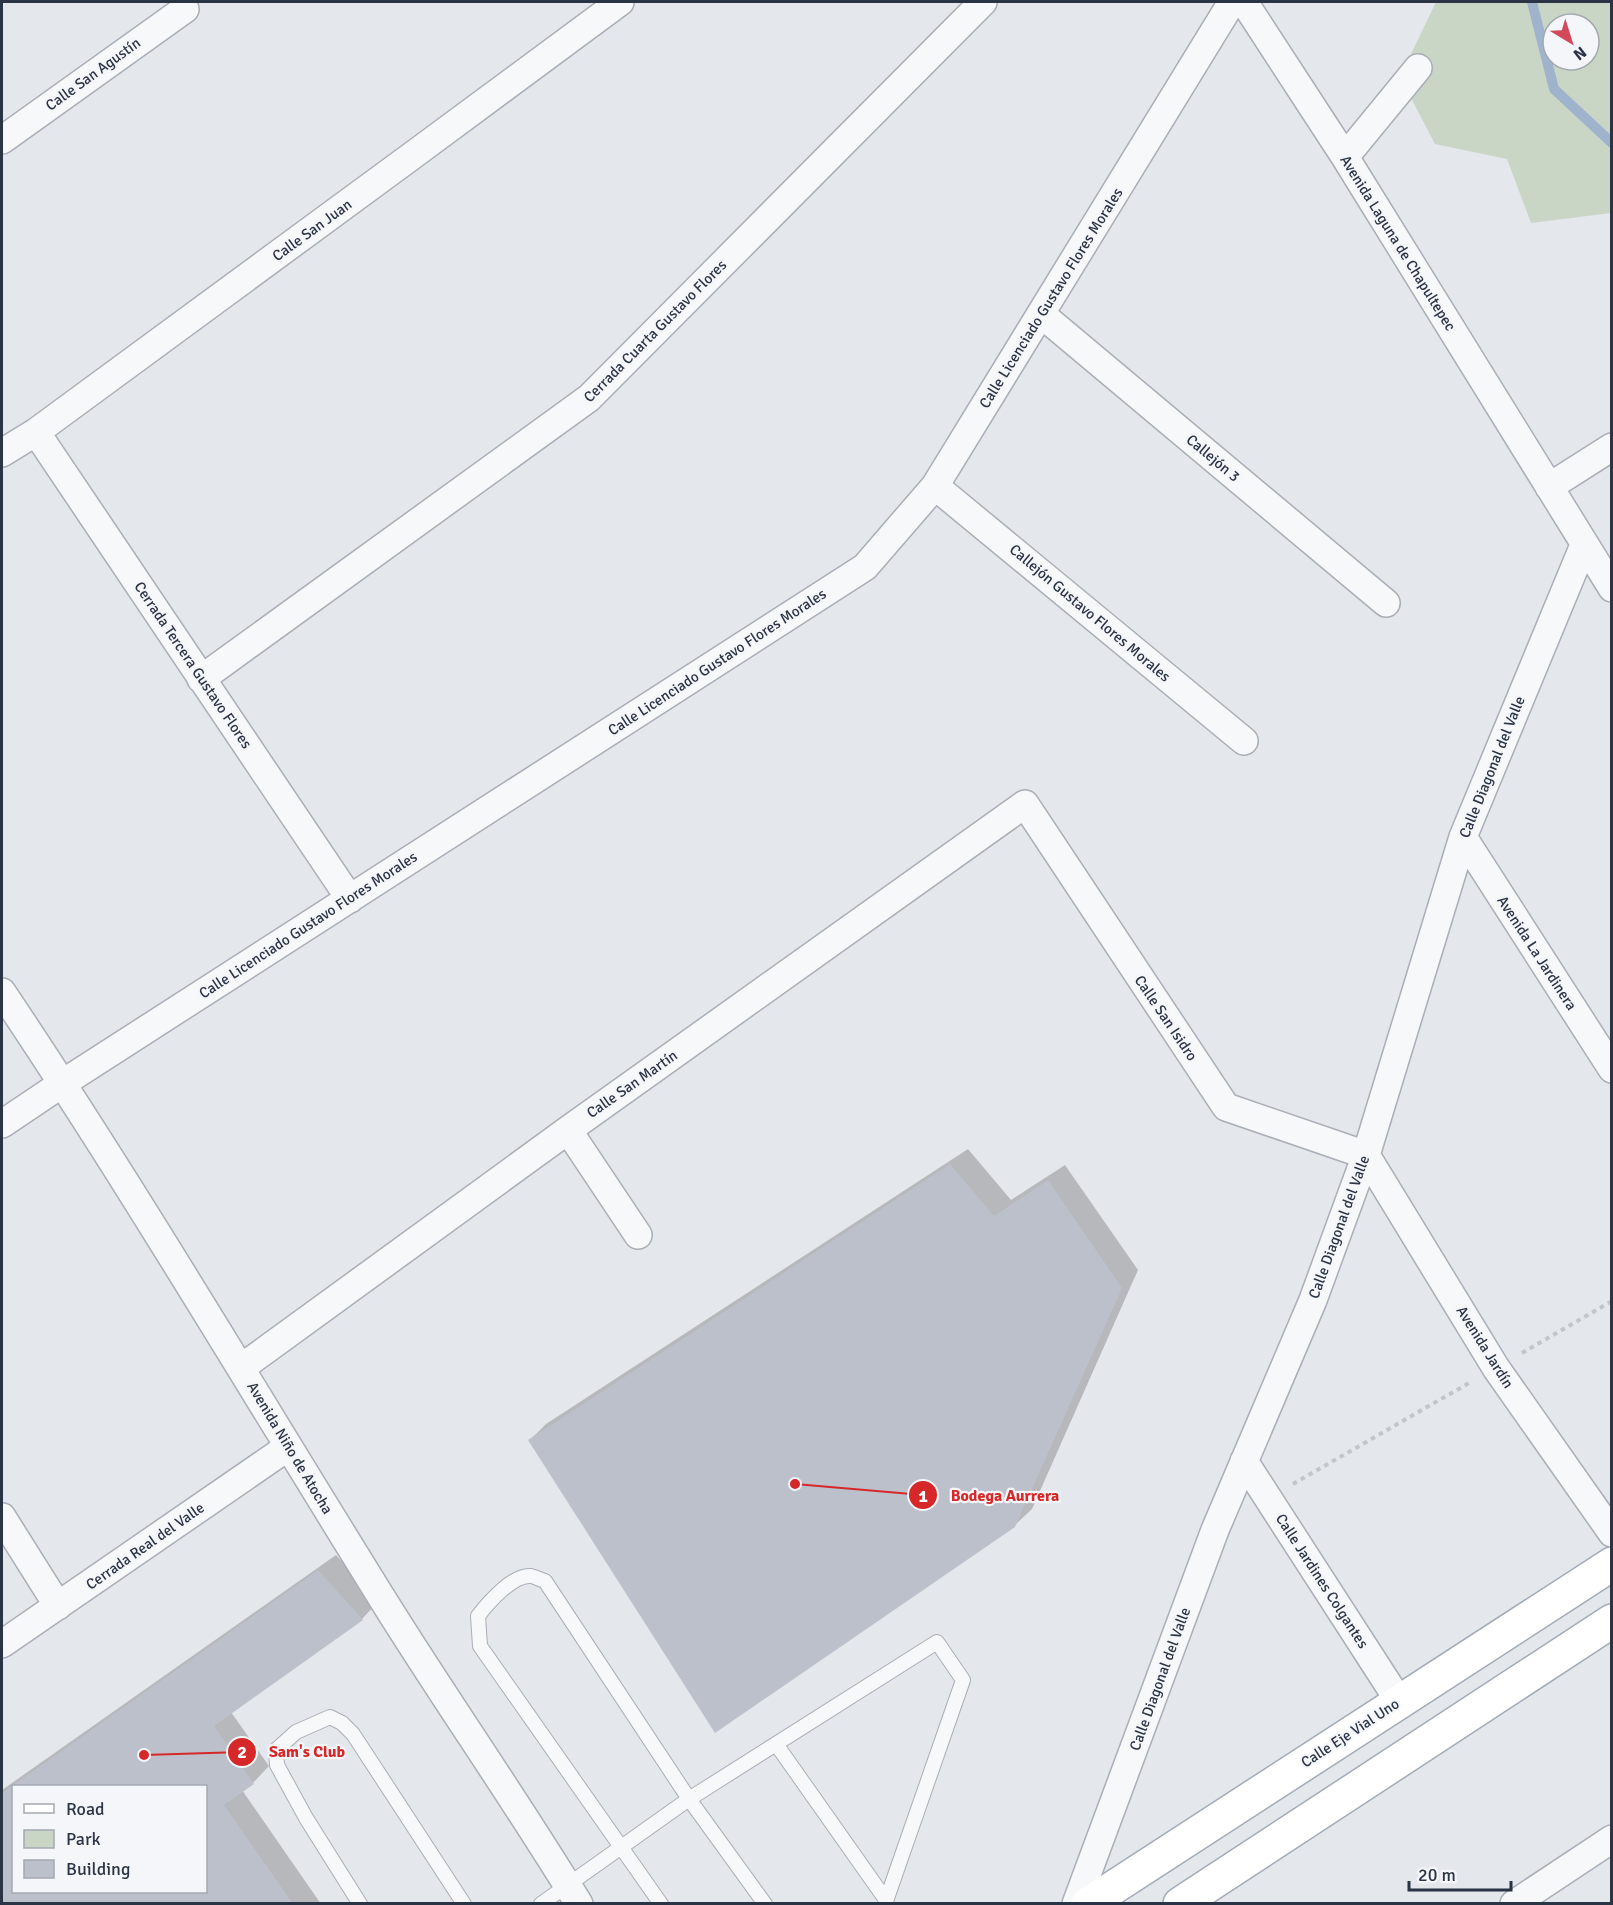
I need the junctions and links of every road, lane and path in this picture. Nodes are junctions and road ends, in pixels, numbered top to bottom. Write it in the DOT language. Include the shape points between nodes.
graph roads {
  1 [pos="620,2"];
  2 [pos="982,2"];
  3 [pos="1232,2"];
  4 [pos="1244,2"];
  5 [pos="185,9"];
  6 [pos="1418,68"];
  7 [pos="2,140"];
  8 [pos="1345,156"];
  9 [pos="1041,314"];
  10 [pos="36,432"];
  11 [pos="1611,447"];
  12 [pos="2,453"];
  13 [pos="935,486"];
  14 [pos="1549,487"];
  15 [pos="1584,545"];
  16 [pos="1611,588"];
  17 [pos="1386,603"];
  18 [pos="201,679"];
  19 [pos="1244,741"];
  20 [pos="1024,804"];
  21 [pos="1463,837"];
  22 [pos="350,899"];
  23 [pos="2,992"];
  24 [pos="1611,1069"];
  25 [pos="63,1083"];
  26 [pos="2,1124"];
  27 [pos="568,1130"];
  28 [pos="1366,1155"];
  29 [pos="638,1235"];
  30 [pos="1611,1301"];
  31 [pos="242,1368"];
  32 [pos="1496,1368"];
  33 [pos="288,1447"];
  34 [pos="1244,1461"];
  35 [pos="1268,1498"];
  36 [pos="2,1517"];
  37 [pos="1611,1533"];
  38 [pos="1611,1564"];
  39 [pos="58,1606"];
  40 [pos="1611,1621"];
  41 [pos="2,1644"];
  42 [pos="1400,1701"];
  43 [pos="776,1744"];
  44 [pos="689,1799"];
  45 [pos="1611,1839"];
  46 [pos="621,1848"];
  47 [pos="573,1894"];
  48 [pos="886,1902"];
  49 [pos="360,1904"];
  50 [pos="464,1904"];
  51 [pos="541,1904"];
  52 [pos="661,1904"];
  53 [pos="765,1904"];
  54 [pos="1076,1904"];
  55 [pos="1088,1904"];
  56 [pos="1180,1904"];
  57 [pos="1514,1904"];
  1 -- 10 [label="street, Calle San Juan"];
  2 -- 18 [label="street, Cerrada Cuarta Gustavo Flores" via="589,398"];
  3 -- 9 [label="street, Calle Licenciado Gustavo Flores Morales"];
  4 -- 8 [label="street, Avenida Laguna de Chapultepec"];
  5 -- 7 [label="street, Calle San Agustín"];
  6 -- 8 [label="street"];
  8 -- 14 [label="street, Avenida Laguna de Chapultepec"];
  9 -- 13 [label="street, Calle Licenciado Gustavo Flores Morales"];
  9 -- 17 [label="street, Callejón 3"];
  10 -- 12 [label="street, Calle San Juan"];
  10 -- 18 [label="street, Cerrada Tercera Gustavo Flores"];
  11 -- 14 [label="street"];
  13 -- 19 [label="street, Callejón Gustavo Flores Morales"];
  13 -- 22 [label="street, Calle Licenciado Gustavo Flores Morales" via="865,567"];
  14 -- 15 [label="street, Avenida Laguna de Chapultepec"];
  15 -- 16 [label="street"];
  15 -- 21 [label="street, Calle Diagonal del Valle"];
  18 -- 22 [label="street, Cerrada Tercera Gustavo Flores"];
  20 -- 27 [label="street, Calle San Martín"];
  20 -- 28 [label="street, Calle San Isidro" via="1226,1107"];
  21 -- 24 [label="street, Avenida La Jardinera"];
  21 -- 28 [label="street, Calle Diagonal del Valle"];
  22 -- 25 [label="street, Calle Licenciado Gustavo Flores Morales"];
  23 -- 25 [label="street, Avenida Niño de Atocha"];
  25 -- 26 [label="street, Calle Licenciado Gustavo Flores Morales"];
  25 -- 31 [label="street, Avenida Niño de Atocha"];
  27 -- 29 [label="street"];
  27 -- 31 [label="street, Calle San Martín"];
  28 -- 32 [label="street, Avenida Jardín"];
  28 -- 34 [label="street, Calle Diagonal del Valle" via="1313,1300"];
  30 -- 32 [label="path"];
  31 -- 33 [label="street, Avenida Niño de Atocha"];
  32 -- 35 [label="path"];
  32 -- 37 [label="street, Avenida Jardín"];
  33 -- 39 [label="street, Cerrada Real del Valle"];
  33 -- 47 [label="street, Avenida Niño de Atocha" via="399,1627"];
  34 -- 35 [label="street, Calle Jardines Colgantes"];
  34 -- 54 [label="street, Calle Diagonal del Valle"];
  35 -- 42 [label="street, Calle Jardines Colgantes"];
  36 -- 39 [label="street"];
  38 -- 42 [label="main road, Calle Eje Vial Uno"];
  39 -- 41 [label="street, Cerrada Real del Valle"];
  40 -- 56 [label="main road"];
  42 -- 55 [label="main road, Calle Eje Vial Uno"];
  43 -- 44 [label="lane"];
  43 -- 48 [label="lane"];
  43 -- 48 [label="lane" via="937,1642 963,1680"];
  44 -- 46 [label="lane"];
  44 -- 46 [label="lane" via="545,1581 530,1576 494,1596 478,1616 480,1646"];
  44 -- 53 [label="lane"];
  45 -- 57 [label="street"];
  46 -- 47 [label="lane"];
  46 -- 52 [label="lane"];
  47 -- 51 [label="lane"];
  49 -- 50 [label="lane" via="277,1765 276,1750 296,1732 330,1717 342,1722 353,1734"];
}
